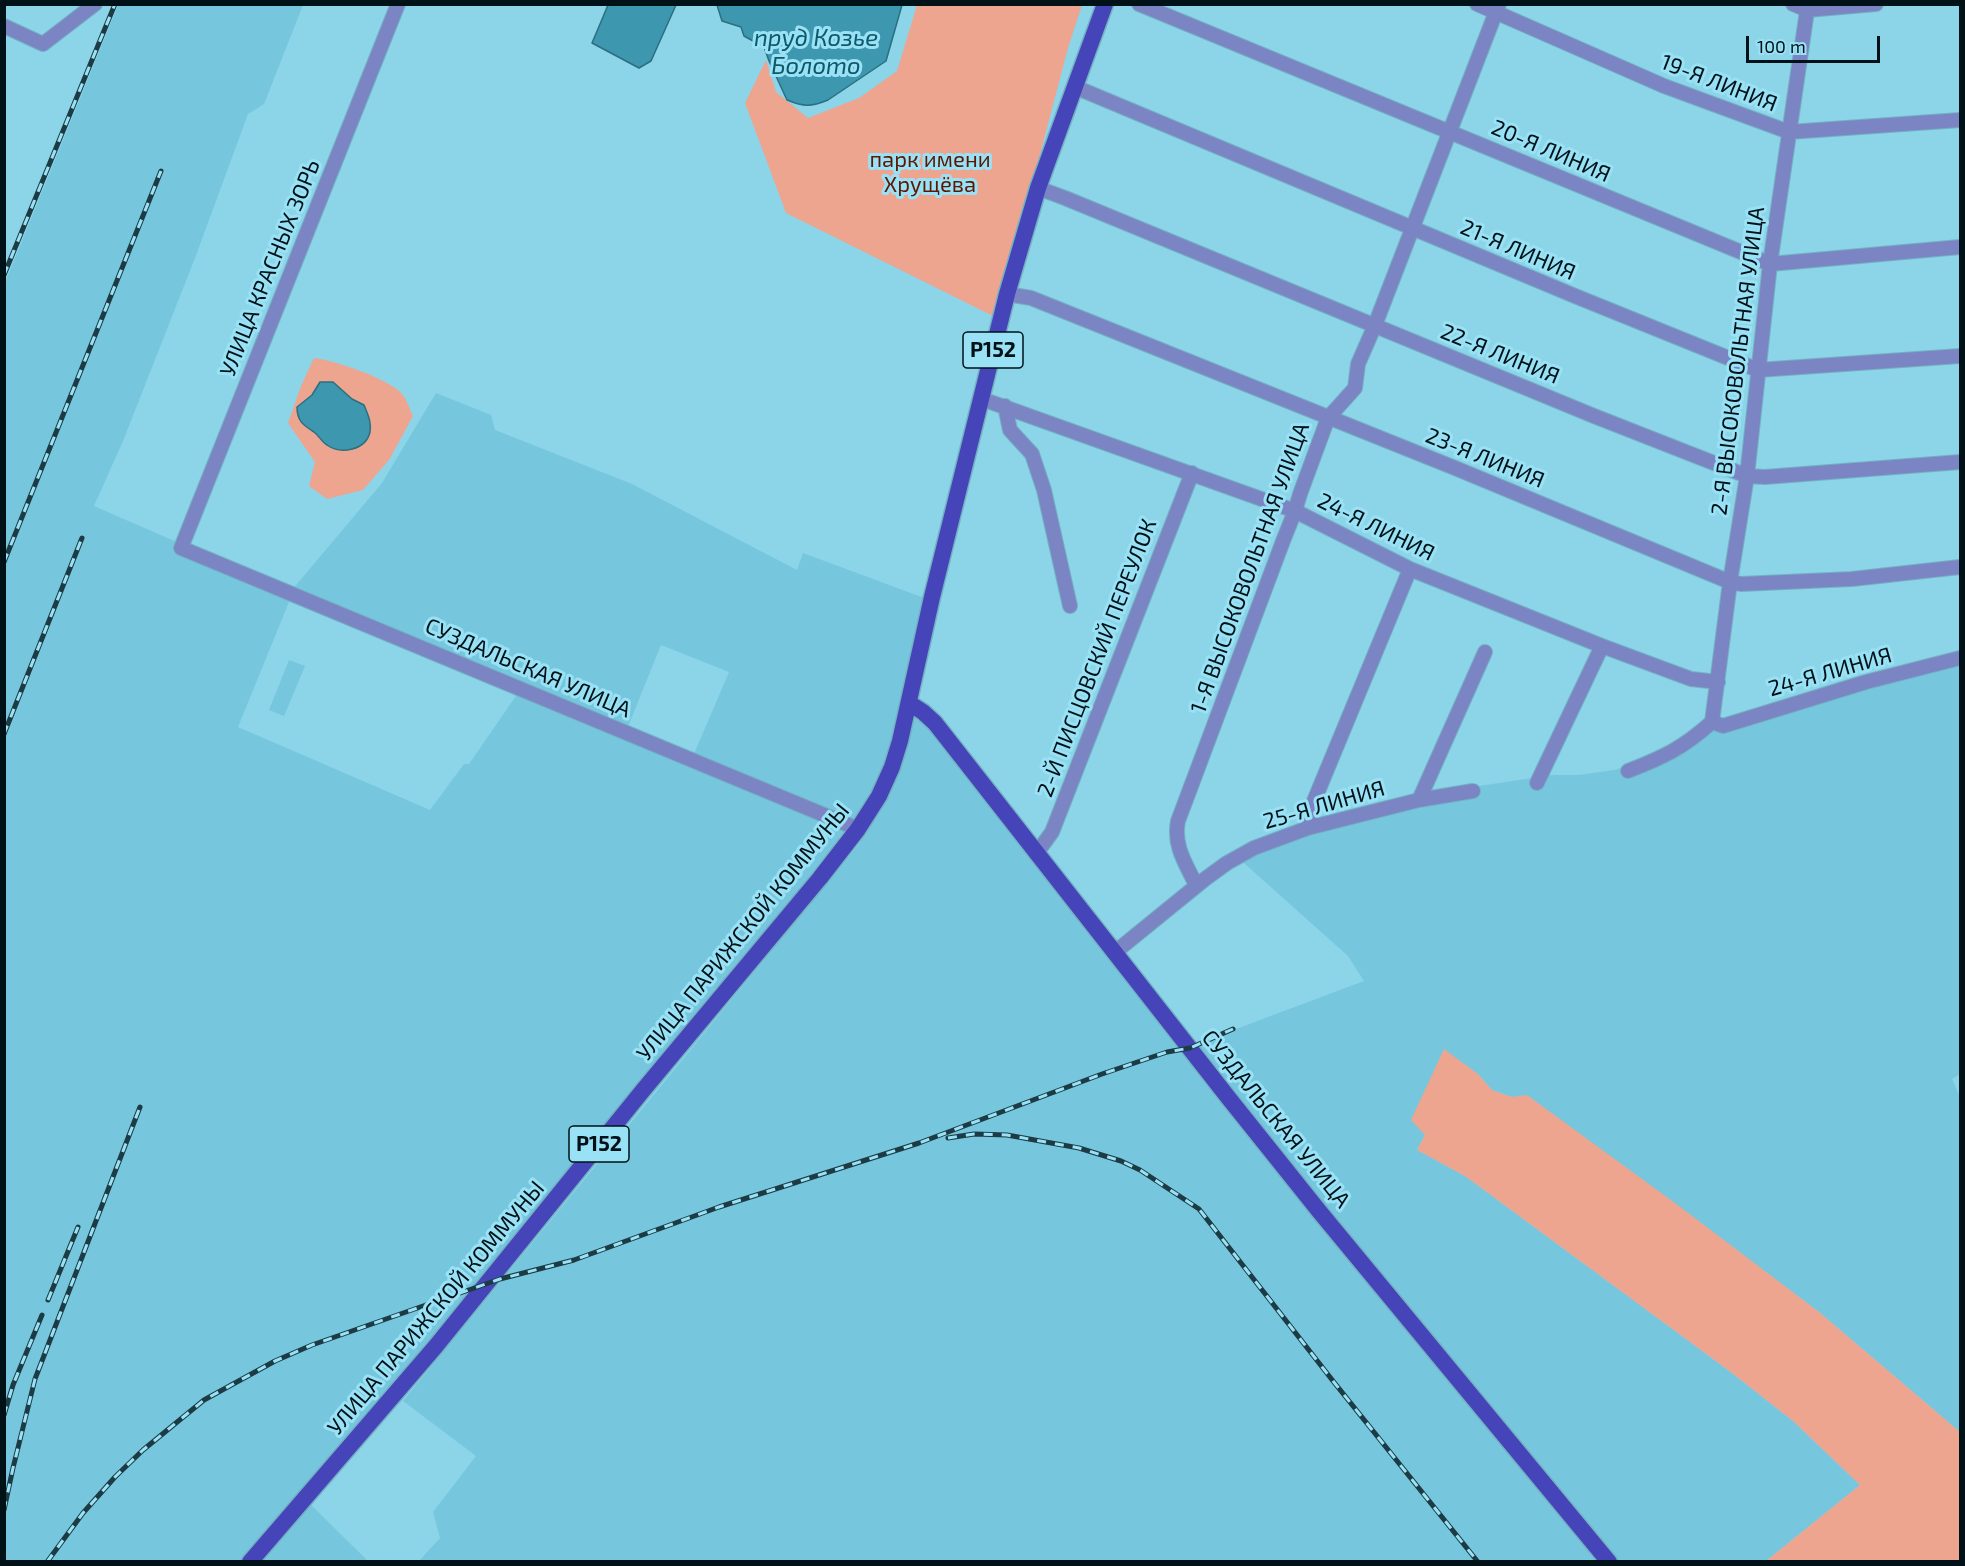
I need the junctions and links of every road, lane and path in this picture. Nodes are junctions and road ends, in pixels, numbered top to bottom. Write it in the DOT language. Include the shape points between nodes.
graph roads {
  1 [pos="95,4"];
  2 [pos="398,4"];
  3 [pos="1105,4"];
  4 [pos="1139,4"];
  5 [pos="1477,4"];
  6 [pos="1793,4"];
  7 [pos="1876,4"];
  8 [pos="1807,7"];
  9 [pos="1497,9"];
  10 [pos="4,26"];
  11 [pos="1075,87"];
  12 [pos="1960,120"];
  13 [pos="1451,132"];
  14 [pos="1789,132"];
  15 [pos="1038,188"];
  16 [pos="1413,229"];
  17 [pos="1960,247"];
  18 [pos="1770,264"];
  19 [pos="1007,294"];
  20 [pos="1375,325"];
  21 [pos="1960,356"];
  22 [pos="1758,370"];
  23 [pos="982,399"];
  24 [pos="1005,406"];
  25 [pos="1328,418"];
  26 [pos="1960,462"];
  27 [pos="1191,473"];
  28 [pos="1747,476"];
  29 [pos="1295,511"];
  30 [pos="181,548"];
  31 [pos="1960,567"];
  32 [pos="1410,569"];
  33 [pos="1730,582"];
  34 [pos="1070,606"];
  35 [pos="1602,646"];
  36 [pos="1485,652"];
  37 [pos="1960,658"];
  38 [pos="1718,682"];
  39 [pos="909,704"];
  40 [pos="1712,722"];
  41 [pos="1628,771"];
  42 [pos="1537,783"];
  43 [pos="1473,790"];
  44 [pos="1419,800"];
  45 [pos="1308,828"];
  46 [pos="858,829"];
  47 [pos="1036,854"];
  48 [pos="1196,885"];
  49 [pos="1114,953"];
  50 [pos="250,1562"];
  51 [pos="1610,1562"];
  1 -- 10 [label="street" via="43,44"];
  2 -- 30 [label="street, УЛИЦА КРАСНЫХ ЗОРЬ"];
  3 -- 11 [label="main road, УЛИЦА ПАРИЖСКОЙ КОММУНЫ / Р152"];
  4 -- 13 [label="street, 20-Я ЛИНИЯ"];
  5 -- 9 [label="street, 19-Я ЛИНИЯ"];
  6 -- 8 [label="street"];
  7 -- 8 [label="street"];
  8 -- 14 [label="street, 2-Я ВЫСОКОВОЛЬТНАЯ УЛИЦА"];
  9 -- 13 [label="street, 1-Я ВЫСОКОВОЛЬТНАЯ УЛИЦА"];
  9 -- 14 [label="street, 19-Я ЛИНИЯ" via="1664,86"];
  11 -- 15 [label="main road, УЛИЦА ПАРИЖСКОЙ КОММУНЫ / Р152"];
  11 -- 16 [label="street, 21-Я ЛИНИЯ"];
  12 -- 14 [label="street, 19-Я ЛИНИЯ"];
  13 -- 16 [label="street, 1-Я ВЫСОКОВОЛЬТНАЯ УЛИЦА"];
  13 -- 18 [label="street, 20-Я ЛИНИЯ"];
  14 -- 18 [label="street, 2-Я ВЫСОКОВОЛЬТНАЯ УЛИЦА"];
  15 -- 19 [label="main road, УЛИЦА ПАРИЖСКОЙ КОММУНЫ / Р152"];
  15 -- 20 [label="street, 22-Я ЛИНИЯ"];
  16 -- 20 [label="street, 1-Я ВЫСОКОВОЛЬТНАЯ УЛИЦА"];
  16 -- 22 [label="street, 21-Я ЛИНИЯ"];
  17 -- 18 [label="street, 20-Я ЛИНИЯ"];
  18 -- 22 [label="street, 2-Я ВЫСОКОВОЛЬТНАЯ УЛИЦА"];
  19 -- 23 [label="main road, УЛИЦА ПАРИЖСКОЙ КОММУНЫ / Р152"];
  19 -- 25 [label="street, 23-Я ЛИНИЯ" via="1031,298"];
  20 -- 25 [label="street, 1-Я ВЫСОКОВОЛЬТНАЯ УЛИЦА" via="1358,364 1355,388"];
  20 -- 28 [label="street, 22-Я ЛИНИЯ"];
  21 -- 22 [label="street, 21-Я ЛИНИЯ"];
  22 -- 28 [label="street, 2-Я ВЫСОКОВОЛЬТНАЯ УЛИЦА"];
  23 -- 24 [label="street, 24-Я ЛИНИЯ"];
  23 -- 39 [label="main road, УЛИЦА ПАРИЖСКОЙ КОММУНЫ / Р152"];
  24 -- 27 [label="street, 24-Я ЛИНИЯ"];
  24 -- 34 [label="street" via="1010,430 1032,454 1044,490"];
  25 -- 29 [label="street, 1-Я ВЫСОКОВОЛЬТНАЯ УЛИЦА"];
  25 -- 33 [label="street, 23-Я ЛИНИЯ"];
  26 -- 28 [label="street, 22-Я ЛИНИЯ"];
  27 -- 29 [label="street, 24-Я ЛИНИЯ"];
  27 -- 47 [label="street, 2-Й ПИСЦОВСКИЙ ПЕРЕУЛОК" via="1052,832"];
  28 -- 33 [label="street, 2-Я ВЫСОКОВОЛЬТНАЯ УЛИЦА"];
  29 -- 32 [label="street, 24-Я ЛИНИЯ"];
  29 -- 48 [label="street, 1-Я ВЫСОКОВОЛЬТНАЯ УЛИЦА" via="1178,821 1175,834 1179,849"];
  30 -- 46 [label="street, СУЗДАЛЬСКАЯ УЛИЦА"];
  31 -- 33 [label="street, 23-Я ЛИНИЯ" via="1851,579"];
  32 -- 35 [label="street, 24-Я ЛИНИЯ"];
  32 -- 45 [label="street" via="1314,801"];
  33 -- 38 [label="street, 2-Я ВЫСОКОВОЛЬТНАЯ УЛИЦА"];
  35 -- 38 [label="street, 24-Я ЛИНИЯ" via="1691,679"];
  35 -- 42 [label="street"];
  36 -- 44 [label="street"];
  37 -- 40 [label="street, 24-Я ЛИНИЯ" via="1723,726"];
  38 -- 40 [label="street, 2-Я ВЫСОКОВОЛЬТНАЯ УЛИЦА"];
  39 -- 46 [label="main road, УЛИЦА ПАРИЖСКОЙ КОММУНЫ / Р152" via="892,767"];
  39 -- 47 [label="main road, СУЗДАЛЬСКАЯ УЛИЦА" via="935,723"];
  40 -- 41 [label="street" via="1661,759"];
  43 -- 44 [label="street, 25-Я ЛИНИЯ"];
  44 -- 45 [label="street, 25-Я ЛИНИЯ"];
  45 -- 48 [label="street, 25-Я ЛИНИЯ" via="1254,848"];
  46 -- 50 [label="main road, УЛИЦА ПАРИЖСКОЙ КОММУНЫ / Р152" via="436,1346"];
  47 -- 49 [label="main road, СУЗДАЛЬСКАЯ УЛИЦА"];
  48 -- 49 [label="street, 25-Я ЛИНИЯ"];
  49 -- 51 [label="main road, СУЗДАЛЬСКАЯ УЛИЦА" via="1319,1211"];
}
